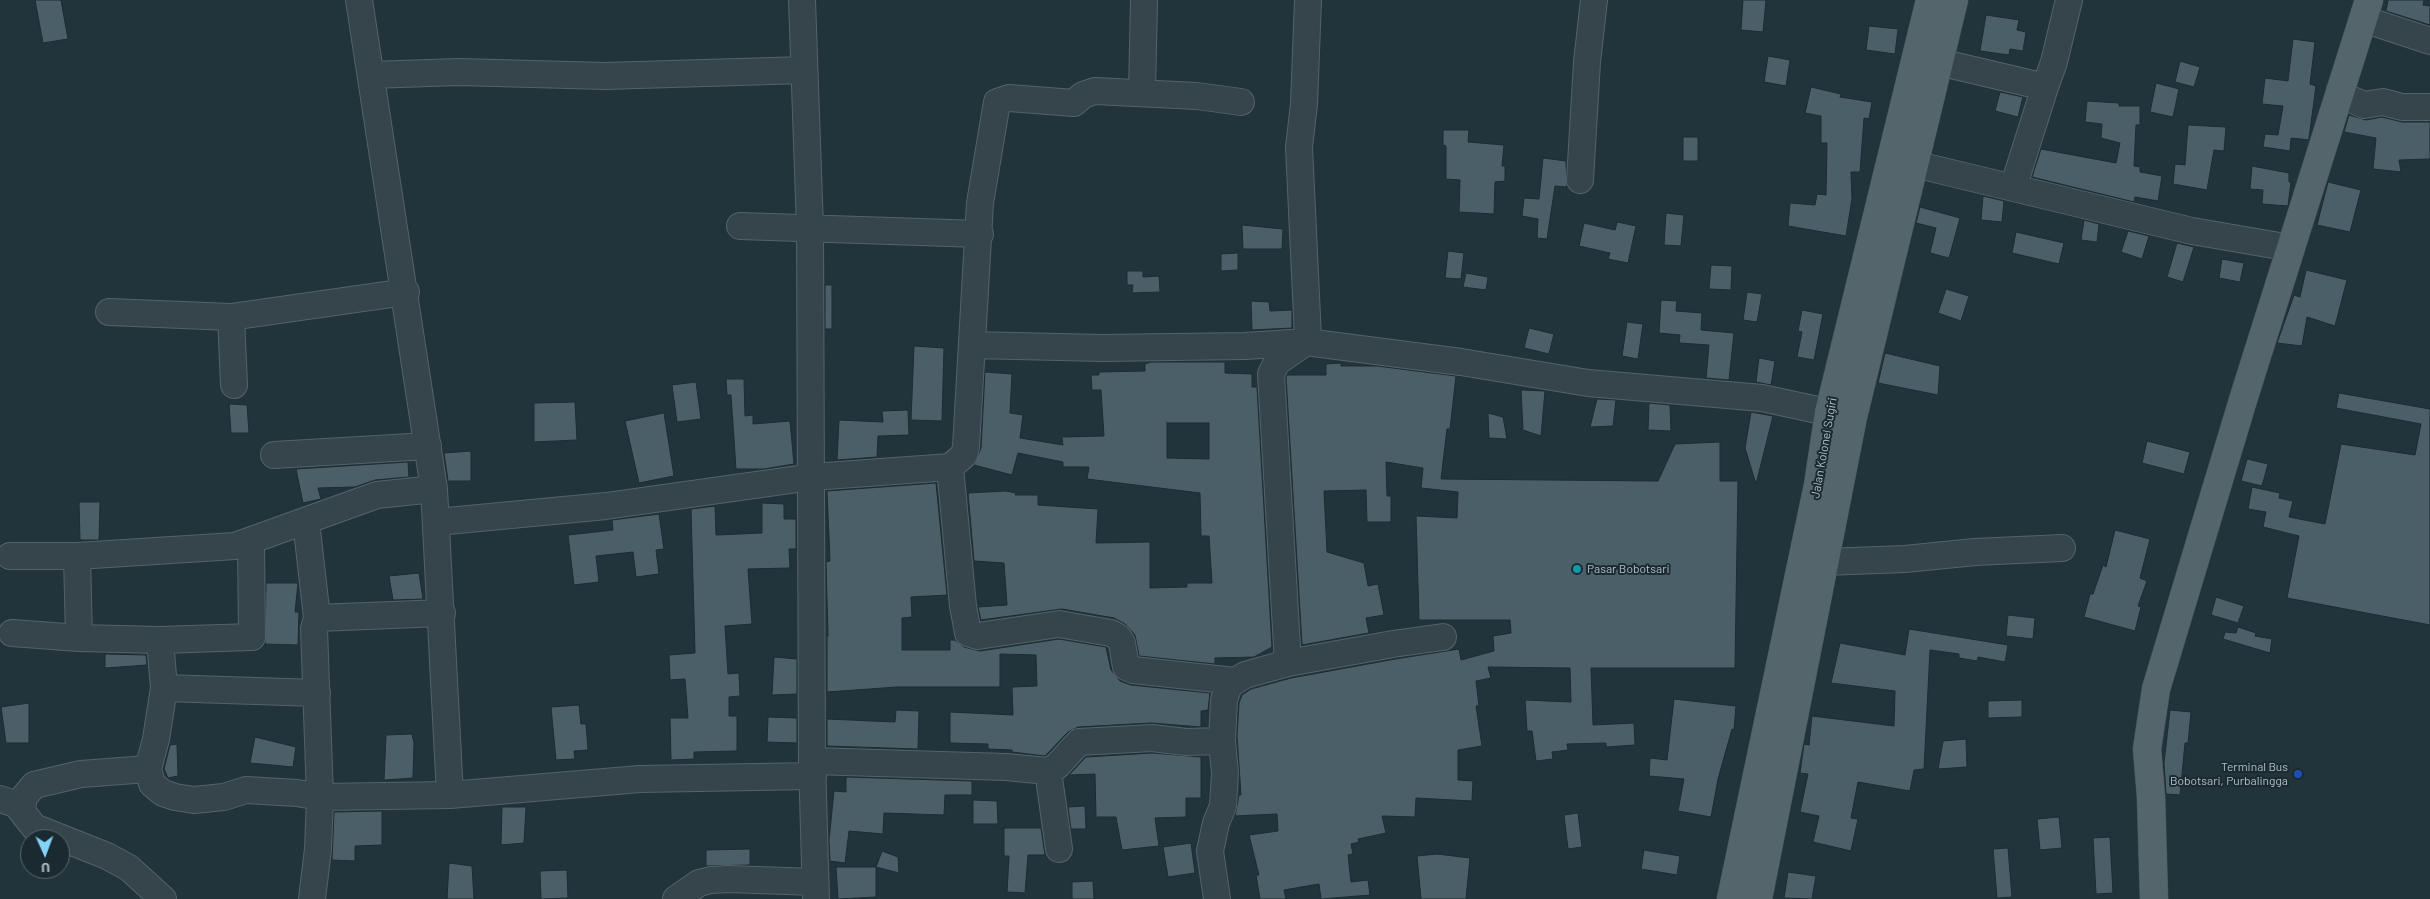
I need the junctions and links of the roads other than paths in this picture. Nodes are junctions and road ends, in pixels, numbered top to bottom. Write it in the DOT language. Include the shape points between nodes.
graph roads {
  1 [pos="359,0"];
  2 [pos="802,0"];
  3 [pos="1144,0"];
  4 [pos="1308,0"];
  5 [pos="1594,0"];
  6 [pos="2069,0"];
  7 [pos="1944,1"];
  8 [pos="2366,10"];
  9 [pos="2430,41"];
  10 [pos="1939,62"];
  11 [pos="804,70"];
  12 [pos="371,75"];
  13 [pos="2045,87"];
  14 [pos="2340,90"];
  15 [pos="1142,93"];
  16 [pos="1241,102"];
  17 [pos="2430,107"];
  18 [pos="1914,164"];
  19 [pos="1580,180"];
  20 [pos="2013,188"];
  21 [pos="740,226"];
  22 [pos="810,228"];
  23 [pos="980,234"];
  24 [pos="2291,248"];
  25 [pos="406,292"];
  26 [pos="108,312"];
  27 [pos="231,316"];
  28 [pos="1306,342"];
  29 [pos="973,345"];
  30 [pos="234,385"];
  31 [pos="1841,415"];
  32 [pos="428,446"];
  33 [pos="274,455"];
  34 [pos="950,467"];
  35 [pos="812,478"];
  36 [pos="434,490"];
  37 [pos="306,521"];
  38 [pos="437,522"];
  39 [pos="251,542"];
  40 [pos="2062,548"];
  41 [pos="10,556"];
  42 [pos="77,556"];
  43 [pos="1824,562"];
  44 [pos="442,613"];
  45 [pos="317,618"];
  46 [pos="12,633"];
  47 [pos="1443,637"];
  48 [pos="79,638"];
  49 [pos="160,640"];
  50 [pos="1288,663"];
  51 [pos="1235,681"];
  52 [pos="164,688"];
  53 [pos="316,693"];
  54 [pos="1222,740"];
  55 [pos="148,769"];
  56 [pos="812,769"];
  57 [pos="1048,771"];
  58 [pos="450,795"];
  59 [pos="320,797"];
  60 [pos="11,804"];
  61 [pos="1059,849"];
  62 [pos="816,891"];
  63 [pos="163,899"];
  64 [pos="312,899"];
  65 [pos="676,899"];
  66 [pos="1218,899"];
  67 [pos="1731,899"];
  68 [pos="1758,899"];
  69 [pos="2154,899"];
  1 -- 12 [label="street"];
  2 -- 11 [label="street"];
  3 -- 15 [label="street"];
  4 -- 28 [label="street" via="1299,147 1308,314"];
  5 -- 19 [label="street" via="1586,62"];
  6 -- 13 [label="street"];
  7 -- 10 [label="main road"];
  7 -- 31 [label="main road, Jalan Kolonel Sugiri"];
  8 -- 9 [label="street"];
  8 -- 14 [label="main road"];
  10 -- 13 [label="street"];
  10 -- 18 [label="main road"];
  11 -- 12 [label="street" via="605,76 459,72"];
  11 -- 22 [label="street"];
  12 -- 25 [label="street"];
  13 -- 20 [label="street"];
  14 -- 17 [label="street" via="2348,98 2364,105 2383,102 2402,107"];
  14 -- 24 [label="main road"];
  15 -- 16 [label="street"];
  15 -- 23 [label="street" via="1095,91 1074,103 1009,98 997,102 980,203"];
  18 -- 20 [label="street"];
  18 -- 31 [label="main road"];
  20 -- 24 [label="street" via="2192,231"];
  21 -- 22 [label="street"];
  22 -- 23 [label="street"];
  22 -- 35 [label="street"];
  23 -- 29 [label="street"];
  24 -- 69 [label="main road" via="2156,689 2147,749"];
  25 -- 27 [label="street"];
  25 -- 32 [label="street"];
  26 -- 27 [label="street"];
  27 -- 30 [label="street"];
  28 -- 29 [label="street" via="1102,348"];
  28 -- 31 [label="street" via="1461,362 1588,383 1762,398"];
  28 -- 50 [label="street" via="1277,362 1271,374"];
  29 -- 34 [label="street" via="966,447 958,462"];
  31 -- 43 [label="main road"];
  31 -- 67 [label="main road, Jalan Kolonel Sugiri" via="1818,485"];
  32 -- 33 [label="street"];
  32 -- 36 [label="street"];
  34 -- 35 [label="street"];
  34 -- 51 [label="street" via="962,606 968,633 978,636 1058,624 1111,633 1122,643 1126,667 1132,670"];
  35 -- 38 [label="street" via="606,506"];
  35 -- 56 [label="street"];
  36 -- 37 [label="street" via="377,495"];
  36 -- 38 [label="street"];
  37 -- 39 [label="street"];
  37 -- 45 [label="street"];
  38 -- 44 [label="street"];
  39 -- 42 [label="street" via="218,548"];
  39 -- 49 [label="street" via="252,637"];
  40 -- 43 [label="street"];
  41 -- 42 [label="street"];
  42 -- 48 [label="street"];
  43 -- 68 [label="main road"];
  44 -- 45 [label="street"];
  44 -- 58 [label="street"];
  45 -- 53 [label="street" via="314,629"];
  46 -- 48 [label="street"];
  47 -- 50 [label="street"];
  48 -- 49 [label="street"];
  49 -- 52 [label="street"];
  50 -- 51 [label="street" via="1244,675"];
  51 -- 54 [label="street" via="1229,685 1224,700"];
  52 -- 53 [label="street"];
  52 -- 55 [label="street"];
  53 -- 59 [label="street"];
  54 -- 57 [label="street" via="1186,742 1152,738 1079,742"];
  54 -- 66 [label="street" via="1223,806 1210,851"];
  55 -- 59 [label="street" via="152,784 174,797 211,800 246,790"];
  55 -- 60 [label="street" via="81,774 34,785 24,797"];
  56 -- 57 [label="street" via="1006,767"];
  56 -- 58 [label="street" via="640,778"];
  56 -- 62 [label="street"];
  57 -- 61 [label="street"];
  58 -- 59 [label="street"];
  59 -- 64 [label="street"];
  60 -- 63 [label="street" via="34,827 122,864"];
  62 -- 65 [label="street" via="728,878 699,883"];
}
